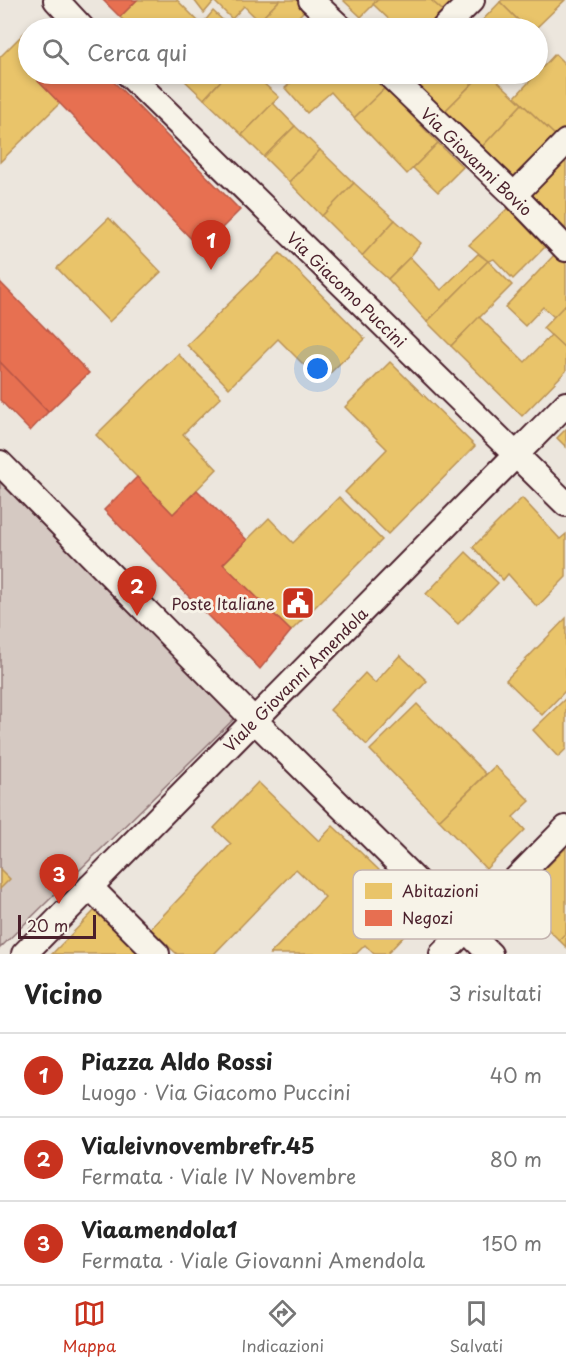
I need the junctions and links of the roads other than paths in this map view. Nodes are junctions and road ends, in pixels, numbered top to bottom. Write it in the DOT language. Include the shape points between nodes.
graph roads {
  1 [pos="56,0"];
  2 [pos="311,0"];
  3 [pos="472,0"];
  4 [pos="73,18"];
  5 [pos="330,18"];
  6 [pos="454,18"];
  7 [pos="138,84"];
  8 [pos="402,84"];
  9 [pos="566,142"];
  10 [pos="514,195"];
  11 [pos="566,249"];
  12 [pos="566,404"];
  13 [pos="516,454"];
  14 [pos="0,464"];
  15 [pos="566,504"];
  16 [pos="254,720"];
  17 [pos="566,828"];
  18 [pos="405,870"];
  19 [pos="524,870"];
  20 [pos="90,887"];
  21 [pos="456,939"];
  22 [pos="474,939"];
  23 [pos="24,954"];
  24 [pos="157,954"];
  25 [pos="442,954"];
  26 [pos="490,954"];
  1 -- 4 [label="street"];
  2 -- 5 [label="street"];
  3 -- 6 [label="street"];
  7 -- 13 [label="street, Via Giacomo Puccini"];
  8 -- 10 [label="street, Via Giovanni Bovio"];
  9 -- 10 [label="street"];
  10 -- 11 [label="street, Via Giovanni Bovio"];
  12 -- 13 [label="street, Viale Giovanni Amendola"];
  13 -- 15 [label="street, Via Giacomo Puccini"];
  13 -- 16 [label="street, Viale Giovanni Amendola"];
  14 -- 16 [label="street"];
  16 -- 18 [label="street"];
  16 -- 20 [label="street, Viale Giovanni Amendola"];
  17 -- 19 [label="street"];
  20 -- 23 [label="street, Viale Giovanni Amendola"];
  20 -- 24 [label="street"];
  21 -- 25 [label="street"];
  22 -- 26 [label="street"];
}
